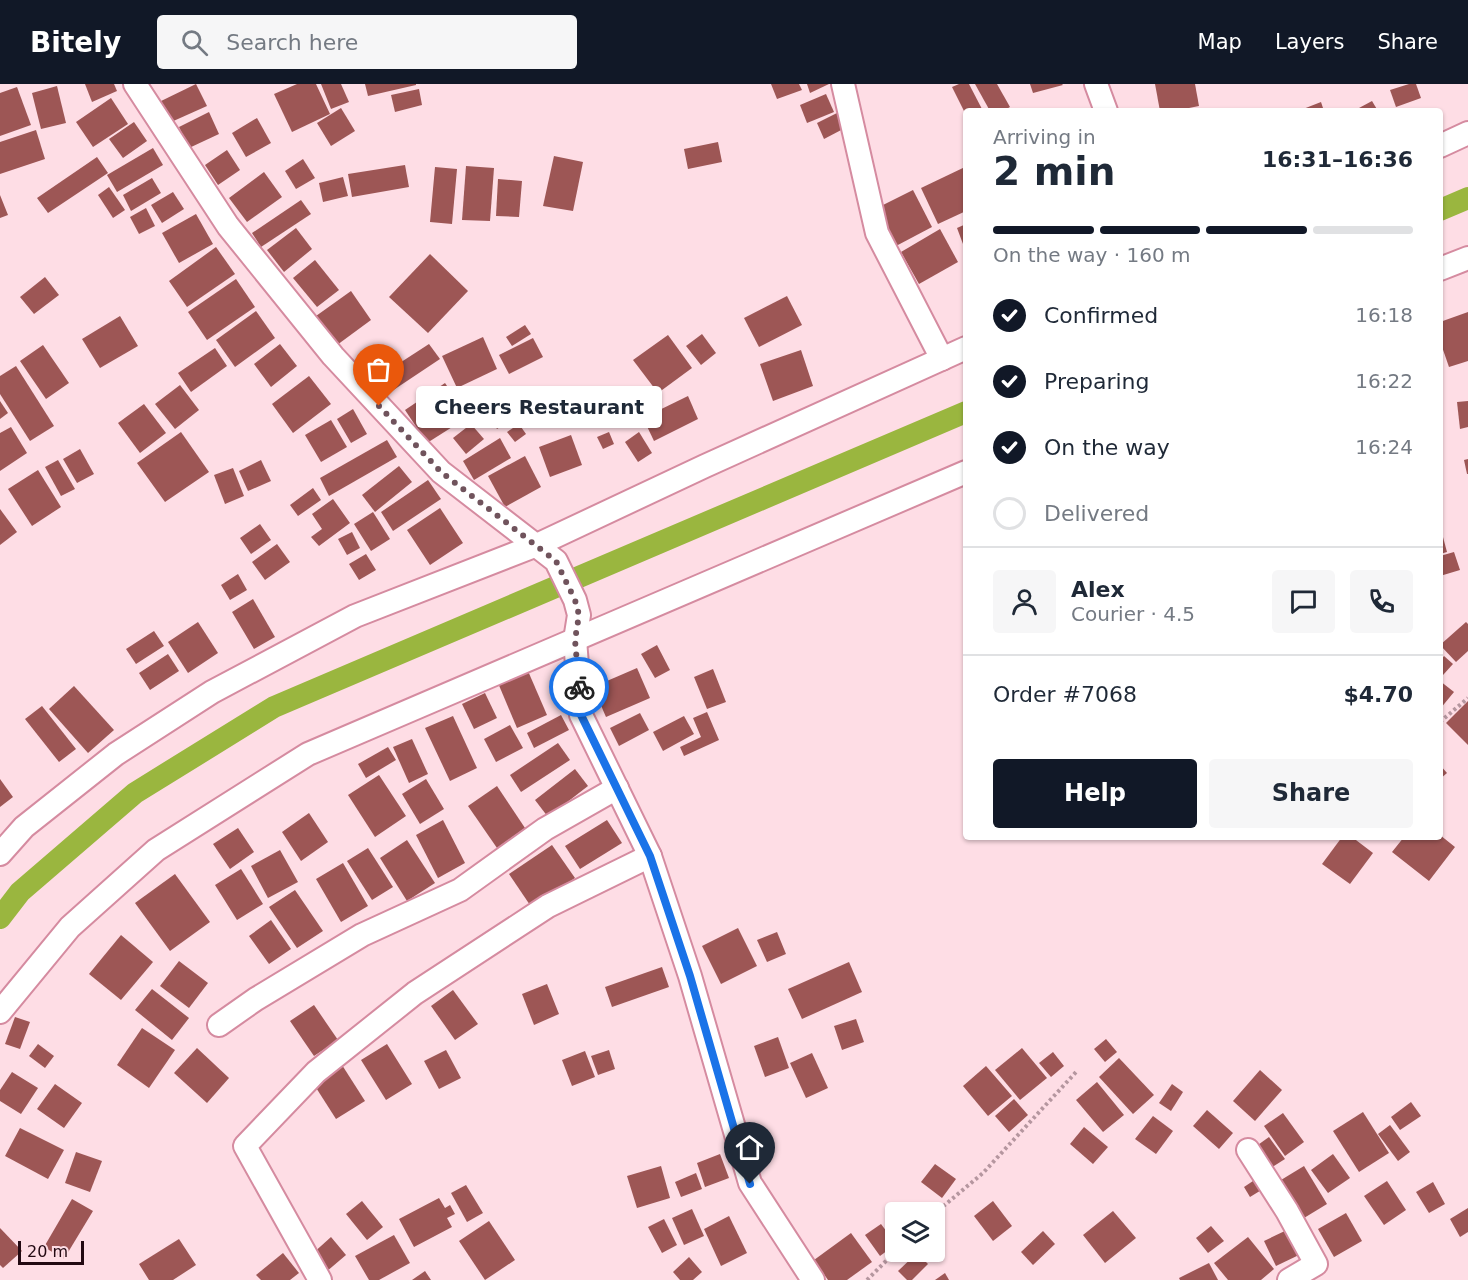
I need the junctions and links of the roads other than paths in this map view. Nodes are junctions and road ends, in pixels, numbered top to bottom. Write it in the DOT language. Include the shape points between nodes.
graph roads {
  1 [pos="135,84"];
  2 [pos="843,84"];
  3 [pos="1096,84"];
  4 [pos="1105,108"];
  5 [pos="1468,134"];
  6 [pos="1443,145"];
  7 [pos="1467,262"];
  8 [pos="1443,269"];
  9 [pos="963,349"];
  10 [pos="942,358"];
  11 [pos="963,473"];
  12 [pos="537,545"];
  13 [pos="575,640"];
  14 [pos="617,788"];
  15 [pos="0,854"];
  16 [pos="650,856"];
  17 [pos="0,1012"];
  18 [pos="219,1025"];
  19 [pos="1248,1150"];
  20 [pos="320,1280"];
  21 [pos="813,1280"];
  22 [pos="1289,1280"];
  1 -- 12 [label="street" via="228,226 333,356 441,472"];
  2 -- 10 [label="street" via="877,233"];
  3 -- 4 [label="street"];
  5 -- 6 [label="street"];
  7 -- 8 [label="street"];
  9 -- 10 [label="street"];
  10 -- 12 [label="street"];
  11 -- 13 [label="street"];
  12 -- 13 [label="street" via="556,561 575,600 579,615"];
  12 -- 15 [label="street" via="355,616 212,692 116,754 24,826"];
  13 -- 14 [label="street" via="581,715"];
  13 -- 17 [label="street" via="308,754 156,850 70,927"];
  14 -- 16 [label="street"];
  14 -- 18 [label="street" via="545,829 460,890 362,935"];
  16 -- 20 [label="street" via="548,906 415,993 316,1072 245,1146"];
  16 -- 21 [label="street" via="690,976 750,1184"];
  19 -- 22 [label="street" via="1316,1264"];
}
